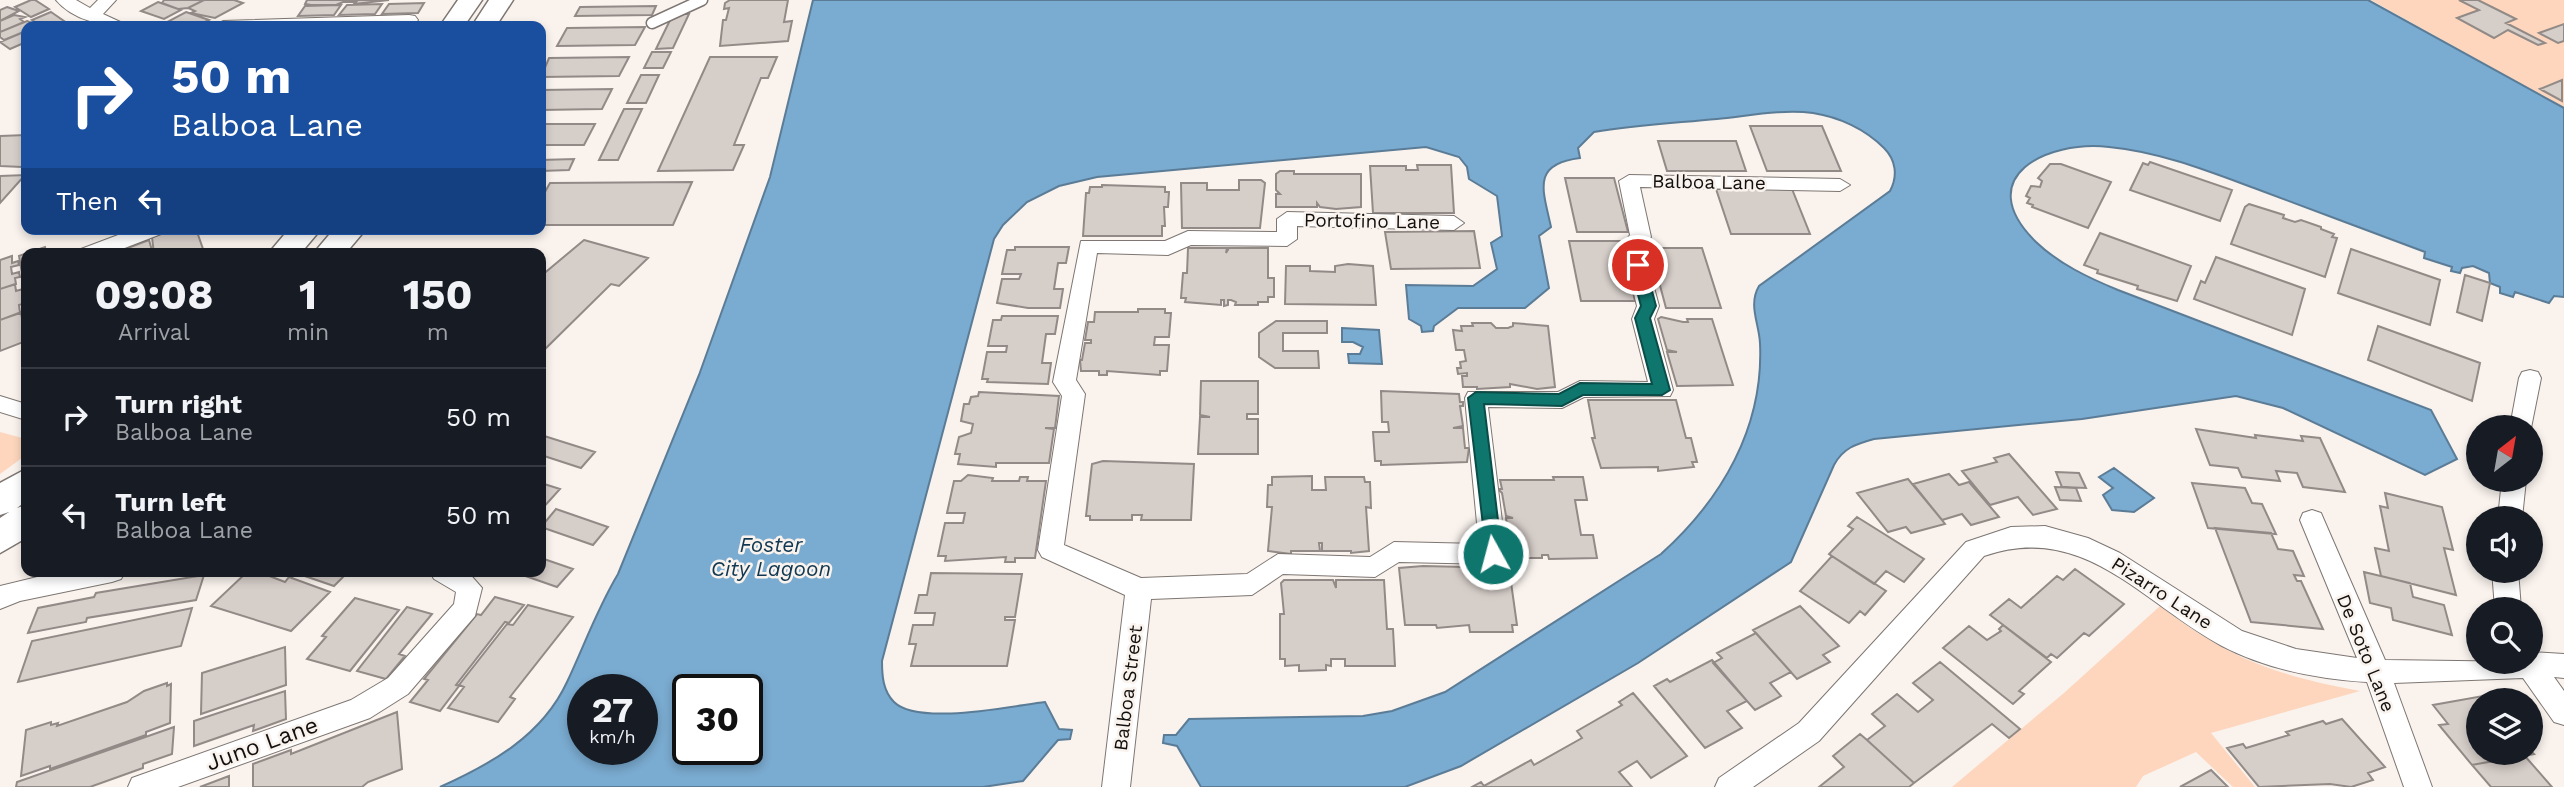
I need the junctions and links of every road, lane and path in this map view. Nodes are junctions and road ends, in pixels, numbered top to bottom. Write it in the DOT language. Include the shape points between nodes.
graph roads {
  1 [pos="64,0"];
  2 [pos="108,0"];
  3 [pos="470,0"];
  4 [pos="501,0"];
  5 [pos="702,0"];
  6 [pos="91,16"];
  7 [pos="409,20"];
  8 [pos="106,21"];
  9 [pos="378,21"];
  10 [pos="455,21"];
  11 [pos="487,21"];
  12 [pos="652,23"];
  13 [pos="1840,185"];
  14 [pos="1454,223"];
  15 [pos="137,235"];
  16 [pos="300,235"];
  17 [pos="345,235"];
  18 [pos="104,248"];
  19 [pos="289,248"];
  20 [pos="334,248"];
  21 [pos="2530,378"];
  22 [pos="0,404"];
  23 [pos="21,410"];
  24 [pos="2524,415"];
  25 [pos="21,486"];
  26 [pos="0,501"];
  27 [pos="2312,520"];
  28 [pos="21,523"];
  29 [pos="0,538"];
  30 [pos="87,577"];
  31 [pos="455,577"];
  32 [pos="1139,589"];
  33 [pos="0,598"];
  34 [pos="2543,664"];
  35 [pos="2564,666"];
  36 [pos="2466,670"];
  37 [pos="2376,671"];
  38 [pos="2536,674"];
  39 [pos="2564,713"];
  40 [pos="142,787"];
  41 [pos="1116,787"];
  42 [pos="1729,787"];
  43 [pos="2418,787"];
  1 -- 6 [label="street"];
  2 -- 6 [label="street"];
  3 -- 10 [label="main road"];
  4 -- 11 [label="main road"];
  5 -- 12 [label="lane"];
  6 -- 8 [label="street"];
  7 -- 9 [label="street"];
  13 -- 32 [label="street, Balboa Lane" via="1629,181 1642,237 1632,245 1648,306 1643,318 1662,390 1580,389 1562,400 1476,398 1493,554 1394,552 1375,567 1278,564 1252,584"];
  14 -- 32 [label="street, Portofino Lane" via="1287,219 1287,239 1188,238 1168,248 1088,246 1064,382 1074,394 1051,550"];
  15 -- 18 [label="street"];
  16 -- 19 [label="main road"];
  17 -- 20 [label="main road"];
  21 -- 24 [label="street"];
  22 -- 23 [label="street"];
  25 -- 26 [label="main road"];
  27 -- 37 [label="street, De Soto Lane"];
  28 -- 29 [label="main road"];
  30 -- 33 [label="street"];
  31 -- 40 [label="street, Juno Lane" via="469,588 466,608 398,686 381,699"];
  32 -- 41 [label="street, Balboa Street"];
  34 -- 35 [label="street, Pizarro Lane"];
  36 -- 37 [label="street, Pizarro Lane"];
  37 -- 42 [label="street, Pizarro Lane" via="2280,659 2192,614 2106,556 2070,542 2008,538 1975,549 1809,732"];
  37 -- 43 [label="street, De Soto Lane"];
  38 -- 39 [label="street"];
}
